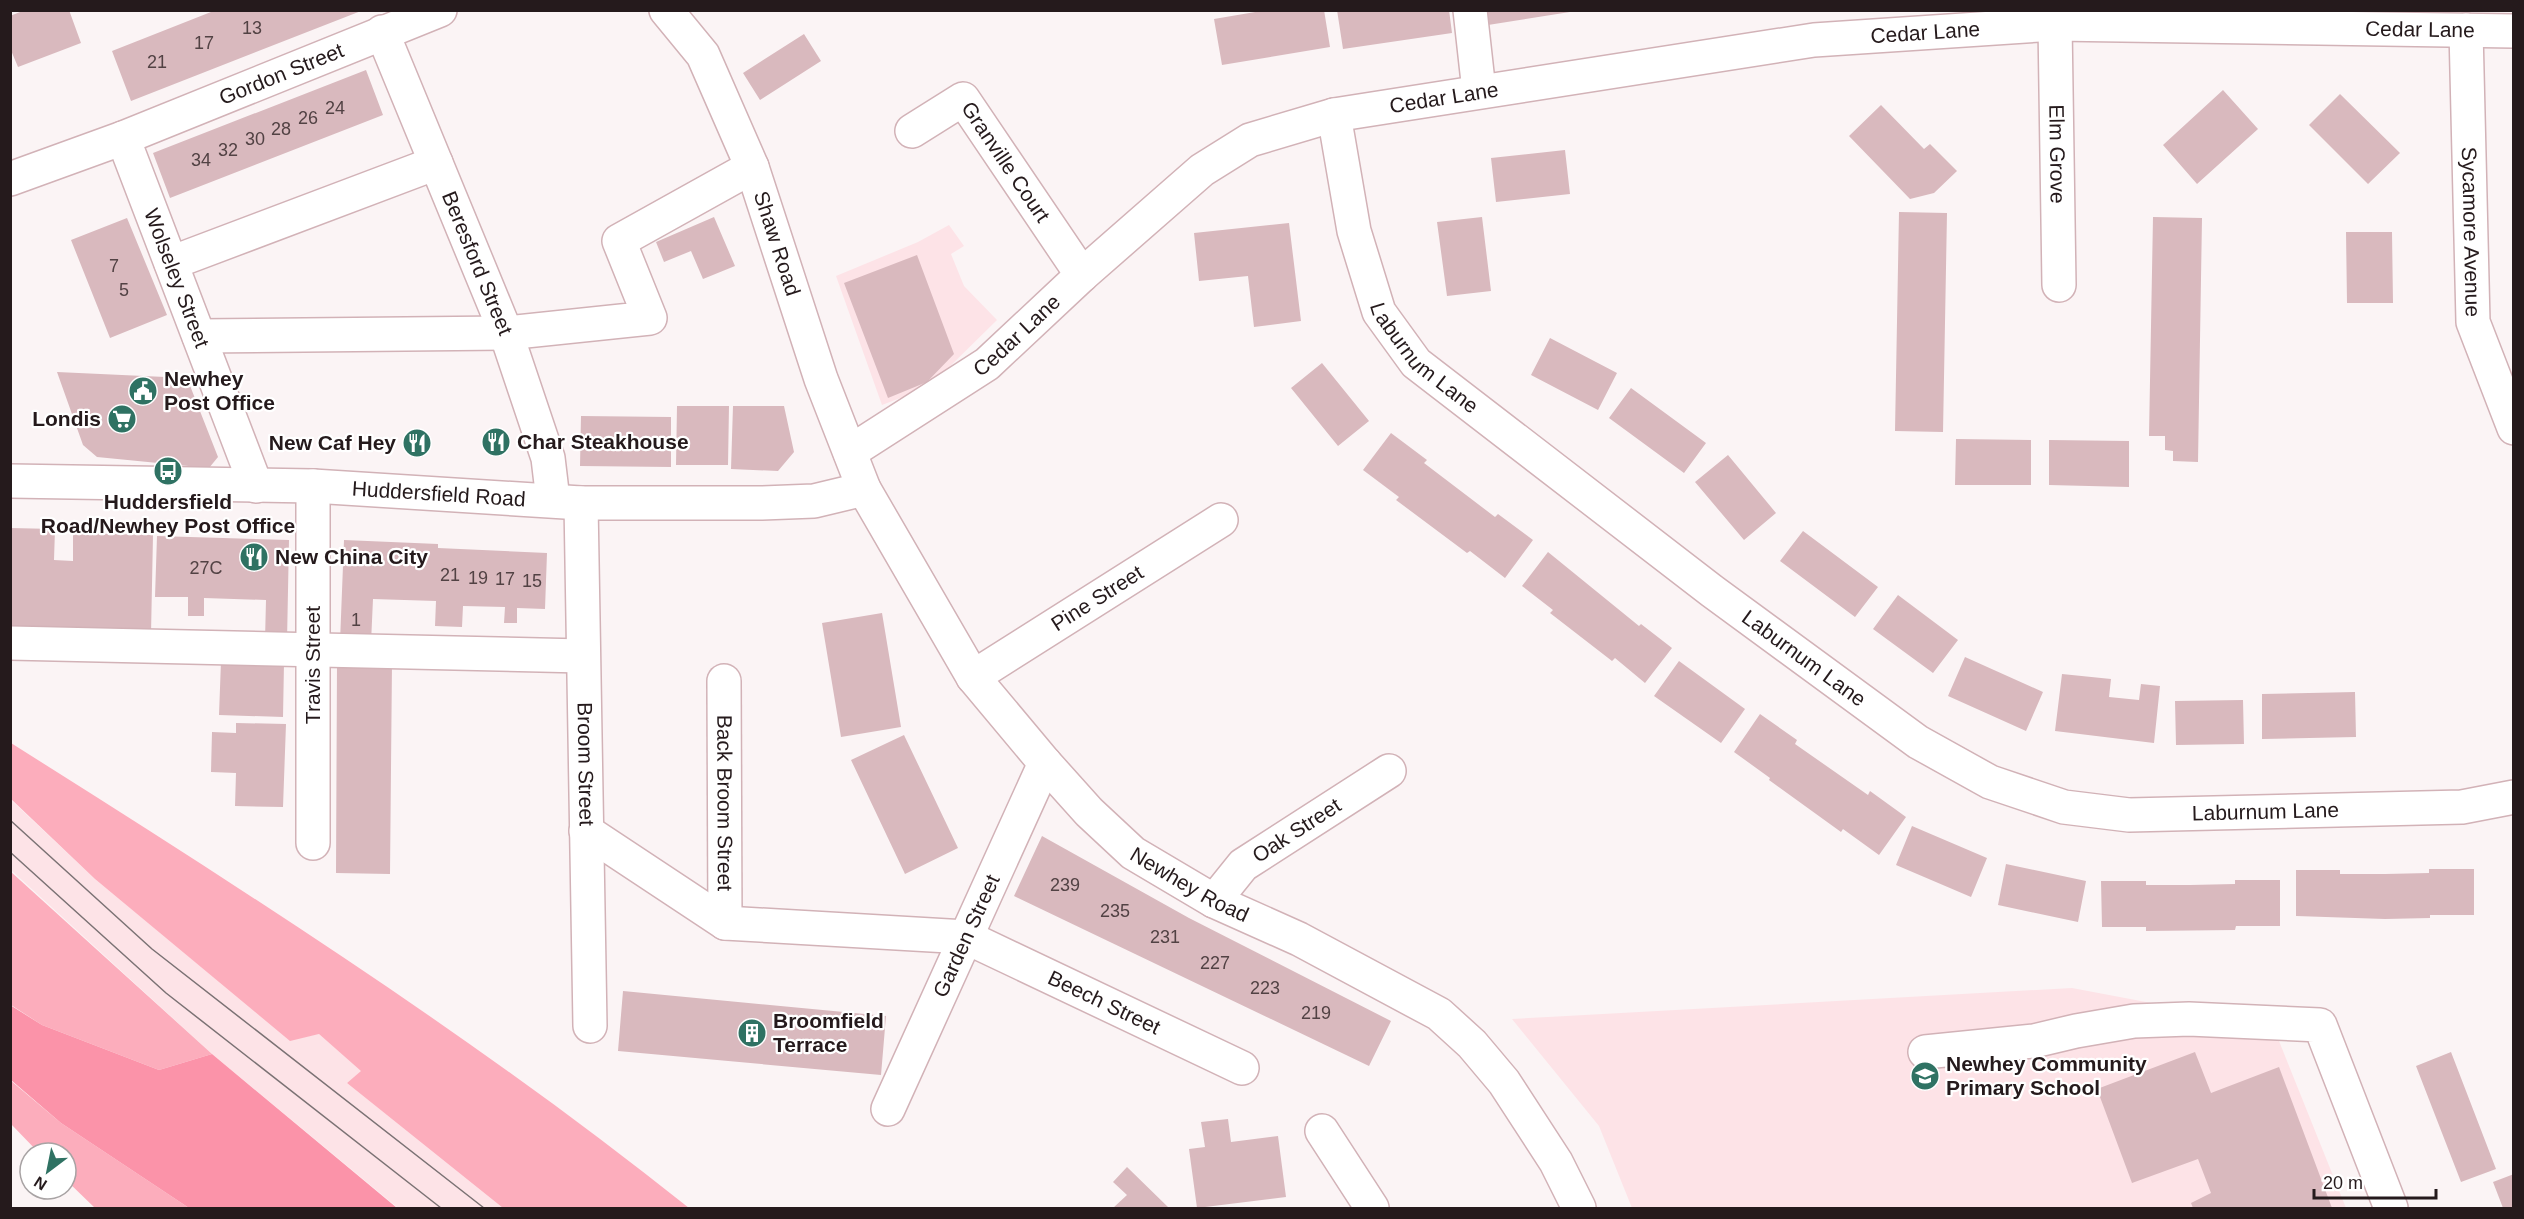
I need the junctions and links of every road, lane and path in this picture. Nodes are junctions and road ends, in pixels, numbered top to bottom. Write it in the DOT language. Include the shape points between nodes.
graph roads {
  1 [pos="440,10"];
  2 [pos="666,10"];
  3 [pos="1470,10"];
  4 [pos="2147,19"];
  5 [pos="2055,24"];
  6 [pos="2492,25"];
  7 [pos="382,32"];
  8 [pos="1479,91"];
  9 [pos="1334,115"];
  10 [pos="912,131"];
  11 [pos="123,138"];
  12 [pos="436,162"];
  13 [pos="752,167"];
  14 [pos="10,179"];
  15 [pos="171,263"];
  16 [pos="1082,275"];
  17 [pos="2059,285"];
  18 [pos="507,333"];
  19 [pos="199,336"];
  20 [pos="2514,428"];
  21 [pos="850,452"];
  22 [pos="10,481"];
  23 [pos="256,486"];
  24 [pos="313,486"];
  25 [pos="864,489"];
  26 [pos="567,502"];
  27 [pos="1221,520"];
  28 [pos="10,644"];
  29 [pos="313,650"];
  30 [pos="583,656"];
  31 [pos="973,676"];
  32 [pos="724,681"];
  33 [pos="1045,763"];
  34 [pos="1389,771"];
  35 [pos="2514,797"];
  36 [pos="586,831"];
  37 [pos="313,843"];
  38 [pos="1214,901"];
  39 [pos="725,923"];
  40 [pos="966,937"];
  41 [pos="590,1026"];
  42 [pos="1925,1052"];
  43 [pos="1242,1068"];
  44 [pos="888,1109"];
  45 [pos="1322,1131"];
  46 [pos="1372,1209"];
  47 [pos="1579,1209"];
  48 [pos="2391,1209"];
  1 -- 7 [label="street, Gordon Street"];
  2 -- 13 [label="street, Shaw Road" via="703,55"];
  3 -- 8 [label="street"];
  4 -- 5 [label="street, Cedar Lane"];
  4 -- 6 [label="street, Cedar Lane"];
  5 -- 8 [label="street, Cedar Lane" via="1814,40"];
  5 -- 17 [label="street, Elm Grove"];
  6 -- 20 [label="street, Sycamore Avenue" via="2473,322"];
  7 -- 11 [label="street, Gordon Street"];
  7 -- 12 [label="street, Beresford Street"];
  8 -- 9 [label="street, Cedar Lane"];
  9 -- 16 [label="street, Cedar Lane" via="1250,140 1227,153 1202,170"];
  9 -- 35 [label="street, Laburnum Lane" via="1354,231 1378,312 1416,363 1712,591 1918,742 1990,782 2064,807 2130,815 2462,807"];
  10 -- 16 [label="street, Granville Court" via="963,99"];
  11 -- 14 [label="street, Gordon Street"];
  11 -- 15 [label="street, Wolseley Street"];
  12 -- 15 [label="street"];
  12 -- 18 [label="street, Beresford Street"];
  13 -- 18 [label="street" via="619,241 650,318"];
  13 -- 21 [label="street, Shaw Road" via="821,379"];
  15 -- 19 [label="street, Wolseley Street"];
  16 -- 21 [label="street, Cedar Lane" via="987,364"];
  18 -- 19 [label="street"];
  18 -- 26 [label="street, Beresford Street" via="548,458"];
  19 -- 23 [label="street, Wolseley Street"];
  21 -- 25 [label="street, Shaw Road"];
  22 -- 23 [label="street, Huddersfield Road"];
  23 -- 24 [label="street, Huddersfield Road"];
  24 -- 26 [label="street, Huddersfield Road"];
  24 -- 29 [label="street, Travis Street"];
  25 -- 26 [label="street, Huddersfield Road" via="814,501"];
  25 -- 31 [label="street, Newhey Road"];
  26 -- 30 [label="street, Broom Street"];
  27 -- 31 [label="street, Pine Street"];
  28 -- 29 [label="street"];
  29 -- 30 [label="street"];
  29 -- 37 [label="street, Travis Street"];
  30 -- 36 [label="street, Broom Street"];
  31 -- 33 [label="street, Newhey Road"];
  32 -- 39 [label="street, Back Broom Street"];
  33 -- 38 [label="street, Newhey Road" via="1133,854"];
  33 -- 40 [label="street, Garden Street"];
  34 -- 38 [label="street, Oak Street" via="1243,865"];
  36 -- 39 [label="street"];
  36 -- 41 [label="street, Broom Street"];
  38 -- 47 [label="street, Newhey Road" via="1299,939 1439,1014 1473,1044 1504,1082 1556,1162"];
  39 -- 40 [label="street"];
  40 -- 43 [label="street, Beech Street"];
  40 -- 44 [label="street, Garden Street"];
  42 -- 48 [label="street" via="2034,1041 2134,1021 2189,1018 2320,1025"];
  45 -- 46 [label="street"];
}
